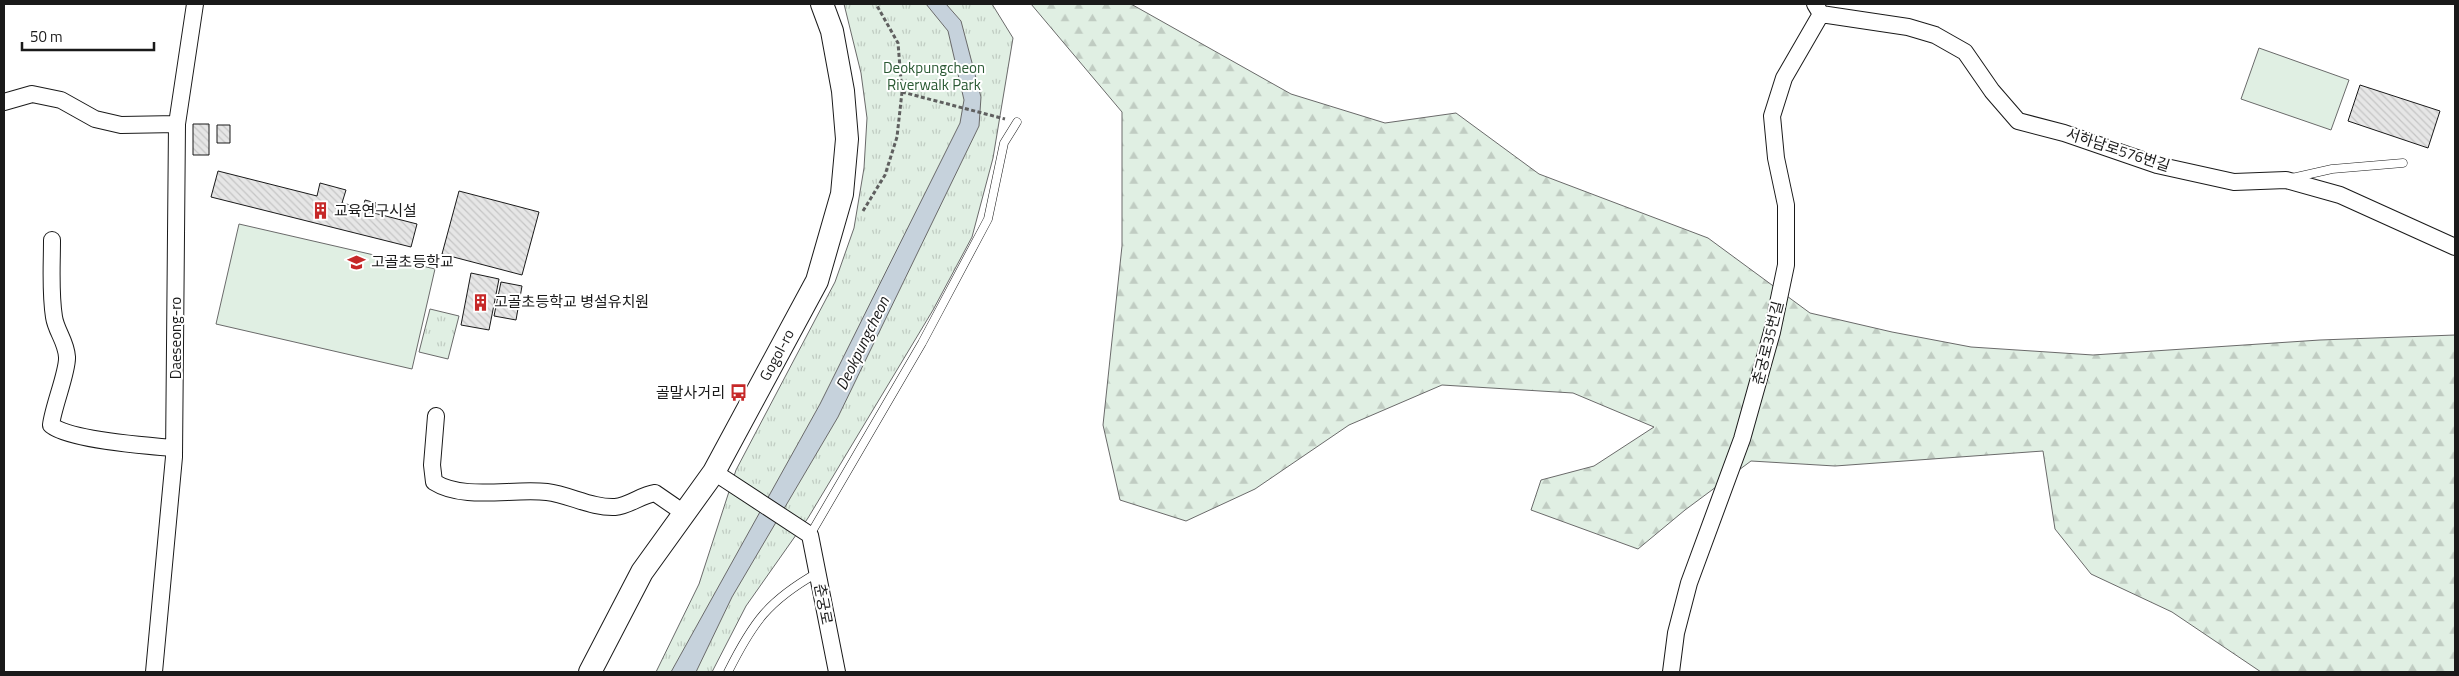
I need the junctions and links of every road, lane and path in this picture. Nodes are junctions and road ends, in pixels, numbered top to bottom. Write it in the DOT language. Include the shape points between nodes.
graph roads {
  1 [pos="195,4"];
  2 [pos="822,4"];
  3 [pos="876,4"];
  4 [pos="1818,9"];
  5 [pos="902,92"];
  6 [pos="4,102"];
  7 [pos="1017,122"];
  8 [pos="177,124"];
  9 [pos="2403,163"];
  10 [pos="2286,180"];
  11 [pos="864,211"];
  12 [pos="52,240"];
  13 [pos="2455,247"];
  14 [pos="436,416"];
  15 [pos="174,448"];
  16 [pos="714,472"];
  17 [pos="684,513"];
  18 [pos="810,535"];
  19 [pos="817,573"];
  20 [pos="154,672"];
  21 [pos="590,672"];
  22 [pos="728,672"];
  23 [pos="837,672"];
  24 [pos="1671,672"];
  1 -- 8 [label="street, Daeseong-ro"];
  2 -- 16 [label="street, Gogol-ro" via="832,31 844,91 847,139 842,194 817,281"];
  3 -- 5 [label="path" via="898,43"];
  4 -- 10 [label="street, 서하남로576번길" via="1935,35 1965,52 2018,121 2157,165 2215,178 2234,182"];
  4 -- 24 [label="street, 춘궁로35번길" via="1784,78 1772,116 1776,158 1786,205 1786,266 1772,332 1742,439 1689,582 1676,634"];
  5 -- 7 [label="path"];
  5 -- 11 [label="path" via="897,137 885,175"];
  6 -- 8 [label="street" via="32,94 61,100 95,119 122,125"];
  7 -- 18 [label="lane" via="1004,143 988,219 922,343"];
  8 -- 15 [label="street, Daeseong-ro"];
  9 -- 10 [label="lane" via="2332,168"];
  10 -- 13 [label="street, 서하남로576번길" via="2340,196"];
  12 -- 15 [label="street" via="54,319 64,339 67,360 51,425 57,430 93,437"];
  14 -- 17 [label="street" via="432,464 434,482 443,488 460,492 548,492 616,507 655,493"];
  15 -- 20 [label="street, Daeseong-ro"];
  16 -- 17 [label="street, Gogol-ro"];
  16 -- 18 [label="street"];
  17 -- 21 [label="street, Gogol-ro" via="642,572"];
  18 -- 19 [label="street, 춘궁로"];
  19 -- 22 [label="lane" via="767,609 743,642"];
  19 -- 23 [label="street, 춘궁로"];
}
